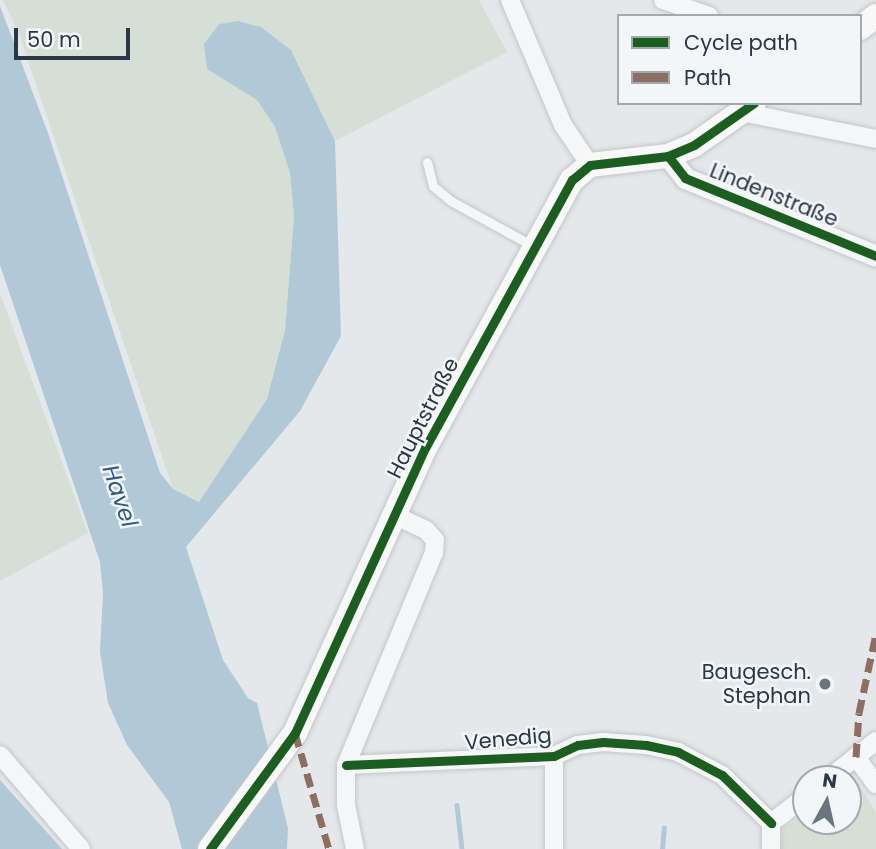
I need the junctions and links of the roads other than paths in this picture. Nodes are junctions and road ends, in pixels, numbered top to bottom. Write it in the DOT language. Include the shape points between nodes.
graph roads {
  1 [pos="510,0"];
  2 [pos="663,0"];
  3 [pos="703,14"];
  4 [pos="747,108"];
  5 [pos="876,139"];
  6 [pos="668,156"];
  7 [pos="427,162"];
  8 [pos="590,165"];
  9 [pos="535,247"];
  10 [pos="876,256"];
  11 [pos="394,515"];
  12 [pos="875,742"];
  13 [pos="0,755"];
  14 [pos="554,756"];
  15 [pos="856,757"];
  16 [pos="346,765"];
  17 [pos="846,765"];
  18 [pos="876,785"];
  19 [pos="792,807"];
  20 [pos="771,823"];
  21 [pos="81,849"];
  22 [pos="210,849"];
  23 [pos="355,849"];
  24 [pos="554,849"];
  25 [pos="771,849"];
  1 -- 8 [label="street" via="563,125"];
  2 -- 3 [label="street"];
  4 -- 5 [label="street"];
  4 -- 6 [label="main road" via="694,145"];
  6 -- 8 [label="main road"];
  6 -- 10 [label="street, Lindenstraße" via="685,178"];
  7 -- 9 [label="lane" via="433,186 451,201"];
  8 -- 9 [label="main road, Hauptstraße" via="572,180"];
  9 -- 11 [label="main road, Hauptstraße" via="425,448"];
  11 -- 16 [label="street" via="426,530 435,540 434,553"];
  11 -- 22 [label="main road, Hauptstraße" via="295,733"];
  12 -- 15 [label="street"];
  13 -- 21 [label="street"];
  14 -- 16 [label="street, Venedig"];
  14 -- 20 [label="street, Venedig" via="603,741 678,752 722,775"];
  14 -- 24 [label="street, Venedig"];
  15 -- 17 [label="street"];
  15 -- 18 [label="street"];
  16 -- 23 [label="street" via="346,806"];
  19 -- 20 [label="street"];
  20 -- 25 [label="street"];
}
